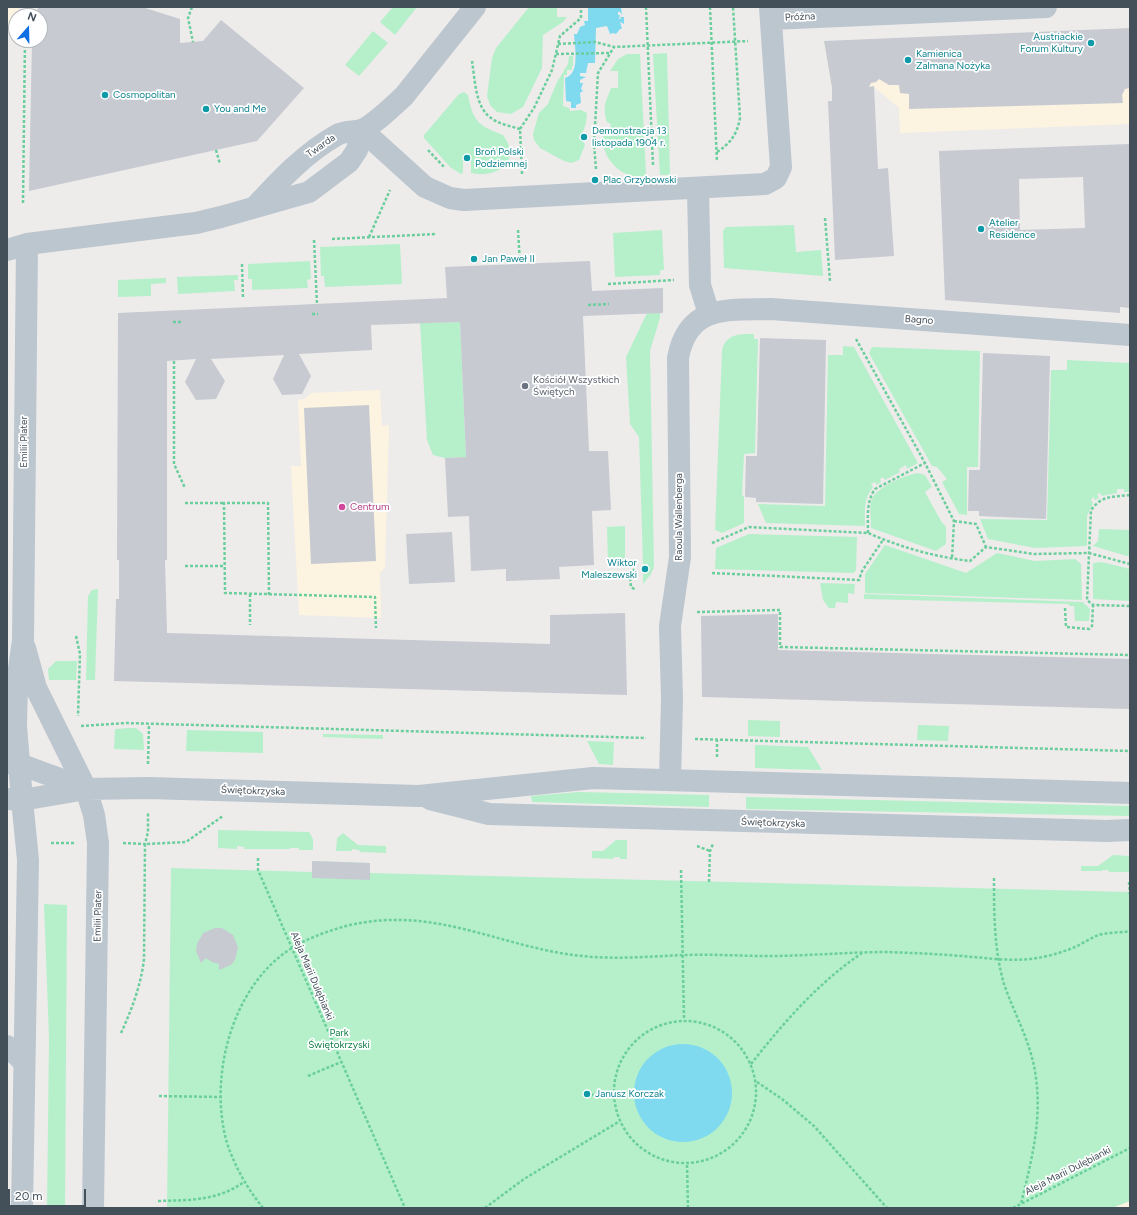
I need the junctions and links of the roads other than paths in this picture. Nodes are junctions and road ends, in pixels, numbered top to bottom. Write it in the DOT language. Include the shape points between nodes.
graph roads {
  1 [pos="475,7"];
  2 [pos="1046,7"];
  3 [pos="770,13"];
  4 [pos="362,130"];
  5 [pos="698,189"];
  6 [pos="255,207"];
  7 [pos="7,235"];
  8 [pos="17,247"];
  9 [pos="709,314"];
  10 [pos="1130,335"];
  11 [pos="22,640"];
  12 [pos="13,763"];
  13 [pos="670,780"];
  14 [pos="86,789"];
  15 [pos="1130,793"];
  16 [pos="419,796"];
  17 [pos="15,800"];
  18 [pos="1130,830"];
  19 [pos="7,1046"];
  20 [pos="24,1062"];
  21 [pos="22,1208"];
  22 [pos="93,1208"];
  1 -- 4 [label="street" via="404,96"];
  2 -- 3 [label="street, Próżna"];
  3 -- 5 [label="street" via="781,167 779,173 776,178 765,184"];
  4 -- 5 [label="street" via="425,187 450,198 479,200"];
  4 -- 6 [label="street, Twarda" via="339,134 306,156"];
  4 -- 6 [label="street, Twarda" via="357,150 349,162 317,187 309,192"];
  5 -- 9 [label="street" via="700,285"];
  6 -- 8 [label="street, Twarda" via="196,223"];
  7 -- 8 [label="street"];
  8 -- 11 [label="street, Emilii Plater"];
  9 -- 10 [label="street, Bagno" via="735,310 771,310"];
  9 -- 13 [label="street, Raoula Wallenberga" via="695,323 688,332 678,358 680,557 670,626"];
  11 -- 12 [label="street, Emilii Plater" via="16,694"];
  11 -- 14 [label="street, Emilii Plater" via="36,688"];
  12 -- 14 [label="street, Świętokrzyska"];
  12 -- 17 [label="street, Emilii Plater"];
  13 -- 15 [label="street, Świętokrzyska"];
  13 -- 16 [label="street, Świętokrzyska" via="593,778"];
  14 -- 16 [label="street, Świętokrzyska" via="160,788"];
  14 -- 17 [label="street, Świętokrzyska"];
  14 -- 22 [label="street, Emilii Plater" via="94,815 98,843"];
  16 -- 18 [label="street, Świętokrzyska" via="489,814"];
  17 -- 20 [label="street, Emilii Plater" via="28,860"];
  19 -- 20 [label="street"];
  20 -- 21 [label="street, Emilii Plater"];
}
